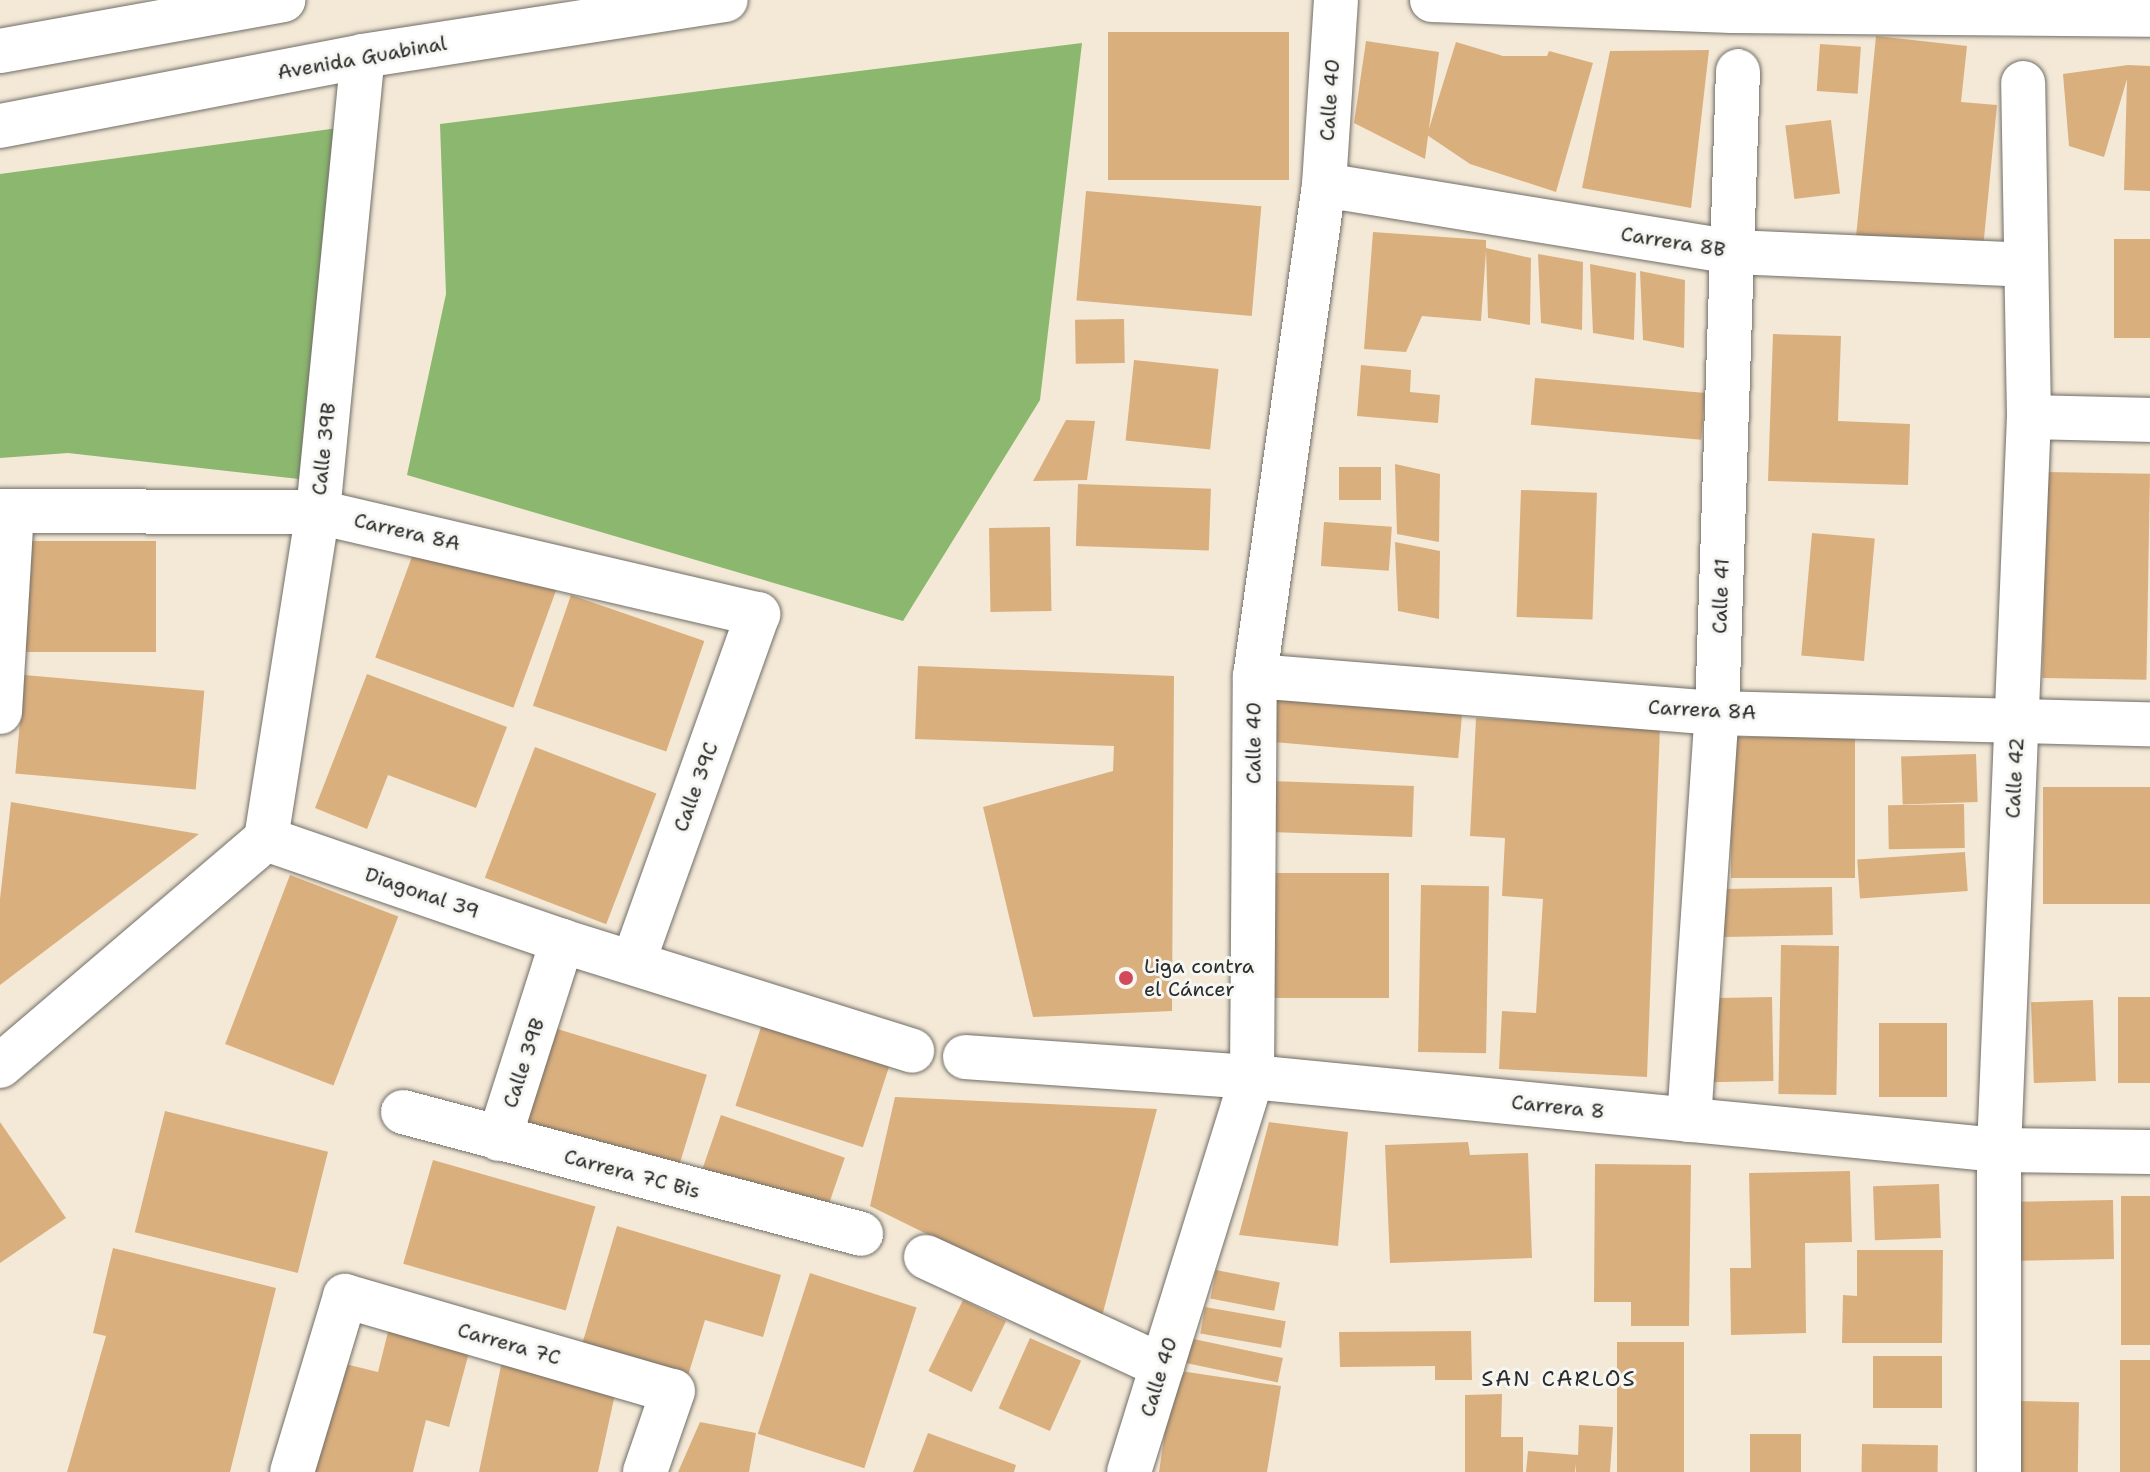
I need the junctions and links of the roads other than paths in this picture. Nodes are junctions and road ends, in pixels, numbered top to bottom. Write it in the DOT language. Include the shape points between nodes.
graph roads {
  1 [pos="283,0"];
  2 [pos="726,0"];
  3 [pos="1336,0"];
  4 [pos="1432,0"];
  5 [pos="2150,15"];
  6 [pos="0,51"];
  7 [pos="363,56"];
  8 [pos="1738,71"];
  9 [pos="2023,83"];
  10 [pos="0,126"];
  11 [pos="1324,185"];
  12 [pos="1733,252"];
  13 [pos="2026,265"];
  14 [pos="2029,417"];
  15 [pos="2150,420"];
  16 [pos="6,511"];
  17 [pos="318,512"];
  18 [pos="758,614"];
  19 [pos="1255,676"];
  20 [pos="0,712"];
  21 [pos="1717,713"];
  22 [pos="2018,721"];
  23 [pos="2150,724"];
  24 [pos="266,839"];
  25 [pos="562,941"];
  26 [pos="634,961"];
  27 [pos="912,1051"];
  28 [pos="965,1057"];
  29 [pos="0,1066"];
  30 [pos="1252,1077"];
  31 [pos="403,1112"];
  32 [pos="1689,1120"];
  33 [pos="499,1139"];
  34 [pos="1999,1150"];
  35 [pos="2150,1152"];
  36 [pos="861,1234"];
  37 [pos="926,1257"];
  38 [pos="1162,1366"];
  39 [pos="292,1472"];
  40 [pos="645,1472"];
  41 [pos="1129,1472"];
  42 [pos="1999,1472"];
  1 -- 6 [label="street"];
  2 -- 7 [label="street, Avenida Guabinal"];
  3 -- 11 [label="street, Calle 40"];
  4 -- 5 [label="street" via="1732,11"];
  7 -- 10 [label="street, Avenida Guabinal"];
  7 -- 17 [label="street, Calle 39B"];
  8 -- 12 [label="street, Calle 41"];
  9 -- 13 [label="street, Calle 42"];
  11 -- 12 [label="street, Carrera 8B"];
  11 -- 19 [label="street, Calle 40"];
  12 -- 13 [label="street, Carrera 8B"];
  12 -- 21 [label="street, Calle 41"];
  13 -- 14 [label="street, Calle 42"];
  14 -- 15 [label="street"];
  14 -- 22 [label="street, Calle 42"];
  16 -- 17 [label="street, Carrera 8A"];
  16 -- 20 [label="street"];
  17 -- 18 [label="street, Carrera 8A"];
  17 -- 24 [label="street, Calle 39B"];
  18 -- 26 [label="street, Calle 39C"];
  19 -- 21 [label="street, Carrera 8A"];
  19 -- 30 [label="street, Calle 40"];
  21 -- 22 [label="street, Carrera 8A"];
  21 -- 32 [label="street, Calle 41"];
  22 -- 23 [label="street, Carrera 8A"];
  22 -- 34 [label="street, Calle 42"];
  24 -- 25 [label="street, Diagonal 39"];
  24 -- 29 [label="street"];
  25 -- 26 [label="street, Diagonal 39"];
  25 -- 33 [label="street, Calle 39B"];
  26 -- 27 [label="street, Diagonal 39"];
  28 -- 30 [label="street, Carrera 8"];
  30 -- 32 [label="street, Carrera 8"];
  30 -- 38 [label="street, Calle 40"];
  31 -- 33 [label="street, Carrera 7C Bis"];
  32 -- 34 [label="street, Carrera 8"];
  33 -- 36 [label="street, Carrera 7C Bis"];
  34 -- 35 [label="street, Carrera 8"];
  34 -- 42 [label="street, Calle 42"];
  37 -- 38 [label="street"];
  38 -- 41 [label="street, Calle 40"];
  39 -- 40 [label="street, Carrera 7C" via="345,1296 673,1391"];
}
